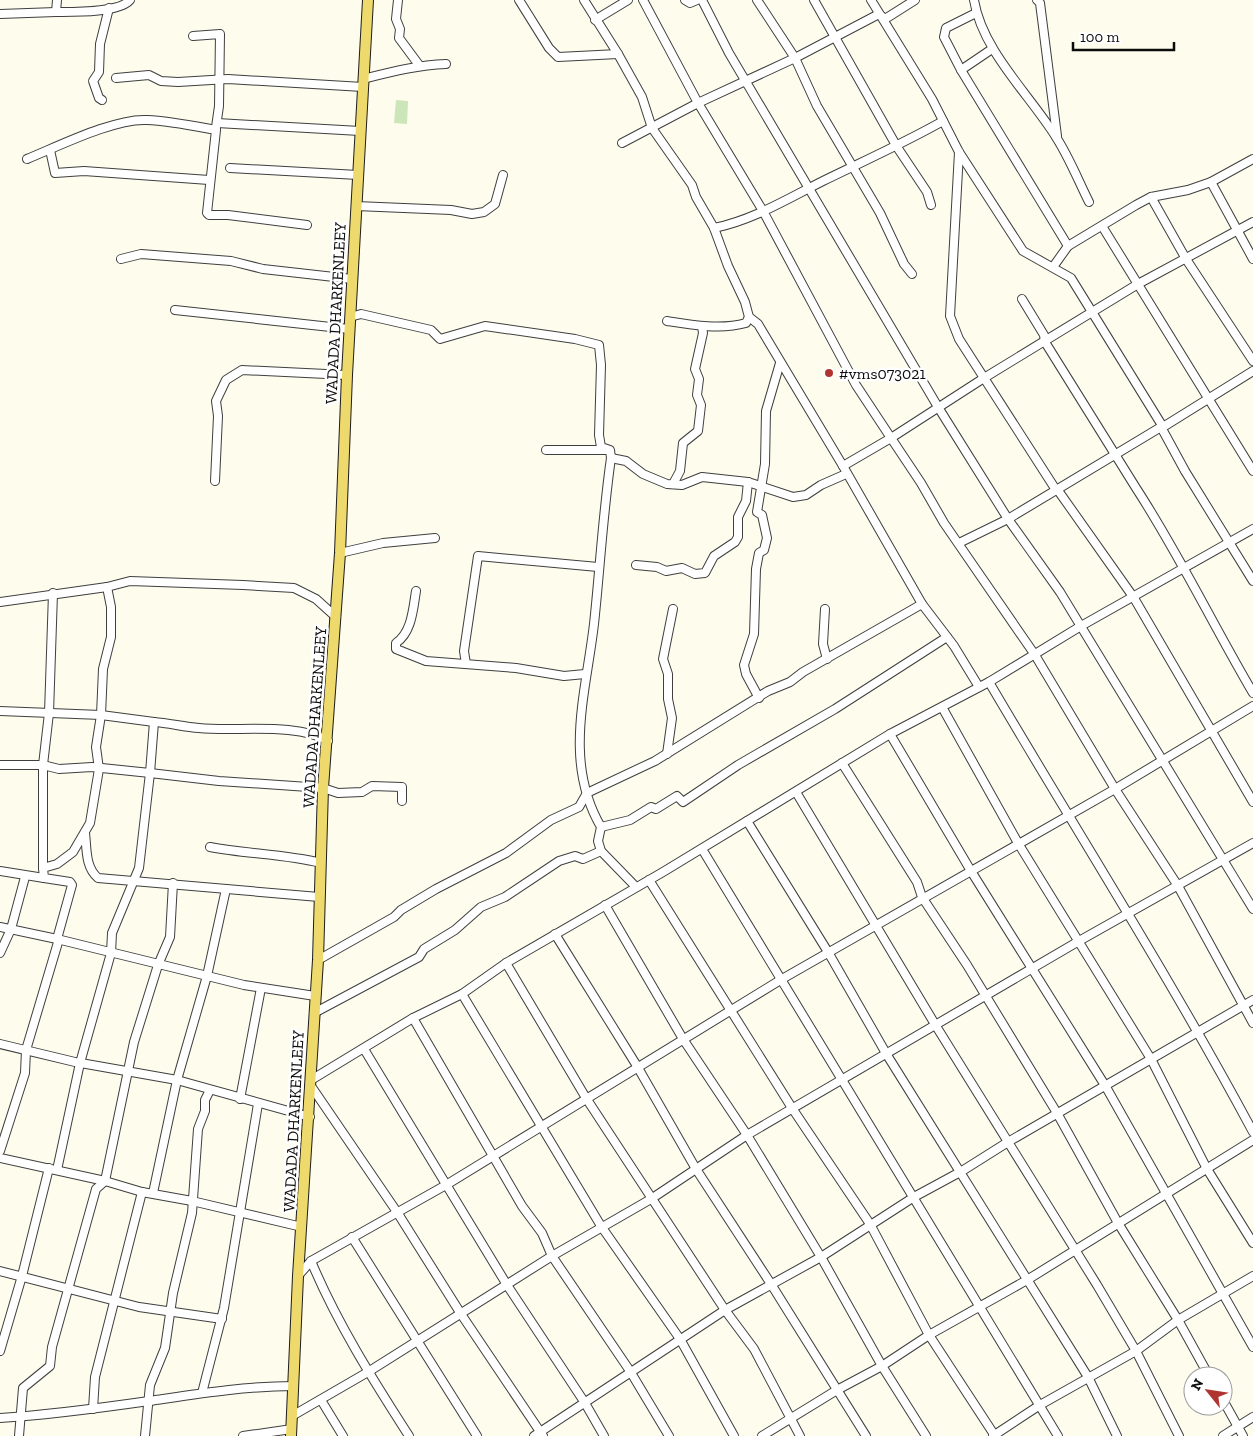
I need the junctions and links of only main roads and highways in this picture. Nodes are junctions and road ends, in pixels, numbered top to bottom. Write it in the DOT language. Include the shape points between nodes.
graph roads {
  1 [pos="368,0"];
  2 [pos="292,1432"];
  1 -- 2 [label="main road, WADADA DHARKENLEEY" via="340,553 323,788 318,960 298,1276"];
}
